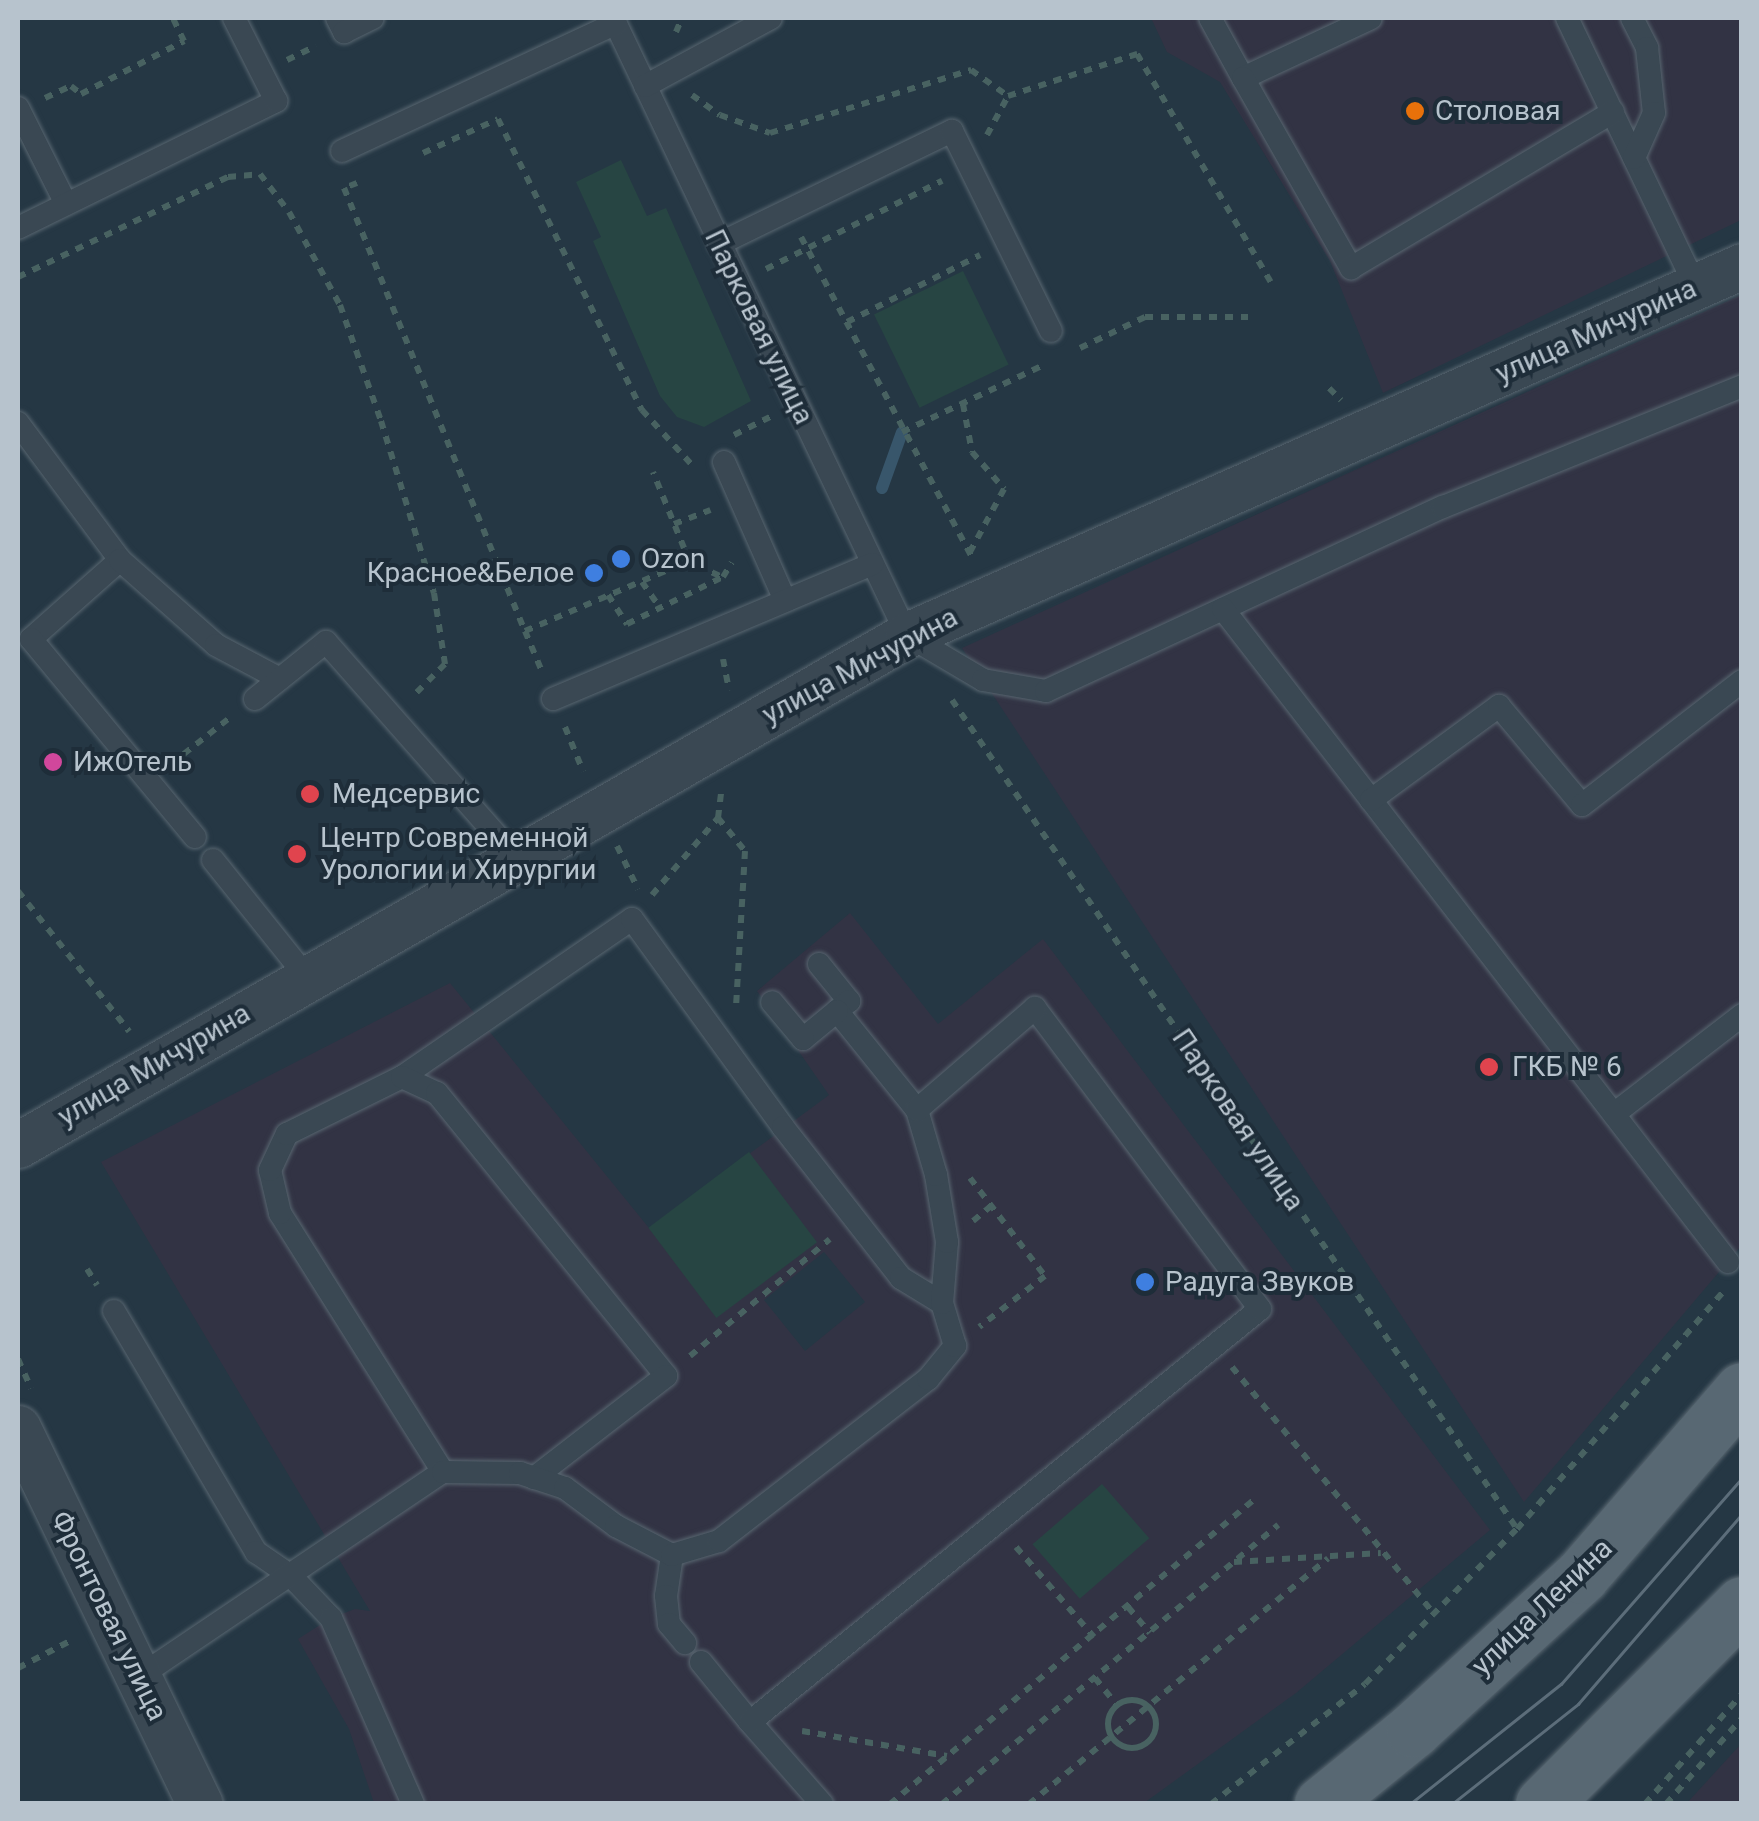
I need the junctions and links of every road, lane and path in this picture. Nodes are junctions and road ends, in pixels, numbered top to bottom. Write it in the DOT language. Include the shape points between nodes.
graph roads {
  1 [pos="173,18"];
  2 [pos="234,18"];
  3 [pos="374,18"];
  4 [pos="771,18"];
  5 [pos="1210,18"];
  6 [pos="1371,18"];
  7 [pos="1567,18"];
  8 [pos="1632,18"];
  9 [pos="615,20"];
  10 [pos="341,25"];
  11 [pos="262,72"];
  12 [pos="1243,78"];
  13 [pos="654,80"];
  14 [pos="27,106"];
  15 [pos="1613,112"];
  16 [pos="342,151"];
  17 [pos="412,158"];
  18 [pos="1634,158"];
  19 [pos="970,168"];
  20 [pos="361,181"];
  21 [pos="66,204"];
  22 [pos="781,213"];
  23 [pos="18,228"];
  24 [pos="728,239"];
  25 [pos="809,248"];
  26 [pos="979,256"];
  27 [pos="1742,266"];
  28 [pos="18,277"];
  29 [pos="1271,282"];
  30 [pos="1696,287"];
  31 [pos="1248,316"];
  32 [pos="847,322"];
  33 [pos="1050,331"];
  34 [pos="1066,355"];
  35 [pos="1048,363"];
  36 [pos="1742,386"];
  37 [pos="962,404"];
  38 [pos="796,405"];
  39 [pos="18,423"];
  40 [pos="902,432"];
  41 [pos="724,451"];
  42 [pos="653,472"];
  43 [pos="698,474"];
  44 [pos="707,491"];
  45 [pos="674,524"];
  46 [pos="970,553"];
  47 [pos="736,556"];
  48 [pos="683,558"];
  49 [pos="120,560"];
  50 [pos="873,564"];
  51 [pos="978,568"];
  52 [pos="723,577"];
  53 [pos="642,582"];
  54 [pos="608,596"];
  55 [pos="785,600"];
  56 [pos="660,608"];
  57 [pos="1223,609"];
  58 [pos="907,635"];
  59 [pos="280,679"];
  60 [pos="1742,681"];
  61 [pos="255,699"];
  62 [pos="554,699"];
  63 [pos="959,710"];
  64 [pos="392,717"];
  65 [pos="229,718"];
  66 [pos="729,737"];
  67 [pos="150,781"];
  68 [pos="1372,800"];
  69 [pos="718,818"];
  70 [pos="195,837"];
  71 [pos="517,859"];
  72 [pos="213,860"];
  73 [pos="18,891"];
  74 [pos="632,919"];
  75 [pos="819,964"];
  76 [pos="306,976"];
  77 [pos="772,1002"];
  78 [pos="837,1011"];
  79 [pos="1742,1015"];
  80 [pos="732,1058"];
  81 [pos="156,1065"];
  82 [pos="402,1078"];
  83 [pos="917,1110"];
  84 [pos="1614,1114"];
  85 [pos="18,1144"];
  86 [pos="855,1219"];
  87 [pos="1729,1273"];
  88 [pos="942,1303"];
  89 [pos="114,1311"];
  90 [pos="955,1346"];
  91 [pos="1214,1346"];
  92 [pos="666,1376"];
  93 [pos="1742,1390"];
  94 [pos="18,1428"];
  95 [pos="443,1472"];
  96 [pos="534,1478"];
  97 [pos="1256,1498"];
  98 [pos="995,1524"];
  99 [pos="1278,1525"];
  100 [pos="1517,1529"];
  101 [pos="1382,1552"];
  102 [pos="672,1555"];
  103 [pos="1328,1558"];
  104 [pos="1234,1562"];
  105 [pos="290,1576"];
  106 [pos="1742,1604"];
  107 [pos="1128,1608"];
  108 [pos="1434,1614"];
  109 [pos="1150,1633"];
  110 [pos="82,1636"];
  111 [pos="1094,1637"];
  112 [pos="686,1643"];
  113 [pos="701,1662"];
  114 [pos="18,1668"];
  115 [pos="140,1676"];
  116 [pos="1095,1678"];
  117 [pos="1742,1694"];
  118 [pos="1117,1705"];
  119 [pos="1148,1706"];
  120 [pos="1742,1718"];
  121 [pos="750,1722"];
  122 [pos="1111,1736"];
  123 [pos="948,1756"];
  124 [pos="200,1804"];
  125 [pos="413,1804"];
  126 [pos="822,1804"];
  127 [pos="890,1804"];
  128 [pos="942,1804"];
  129 [pos="1029,1804"];
  130 [pos="1210,1804"];
  131 [pos="1322,1804"];
  132 [pos="1543,1804"];
  133 [pos="1644,1804"];
  134 [pos="1666,1804"];
  1 -- 14 [label="path" via="184,42 81,94 71,86"];
  2 -- 11 [label="lane"];
  3 -- 10 [label="lane"];
  4 -- 13 [label="lane"];
  5 -- 12 [label="lane"];
  6 -- 12 [label="lane"];
  7 -- 15 [label="lane"];
  8 -- 18 [label="lane" via="1647,48 1654,113"];
  9 -- 13 [label="lane, Парковая улица"];
  9 -- 16 [label="lane"];
  10 -- 11 [label="path"];
  11 -- 21 [label="lane" via="276,101"];
  12 -- 15 [label="lane" via="1351,268"];
  13 -- 24 [label="lane, Парковая улица"];
  13 -- 29 [label="path" via="770,133 972,70 1008,96 1137,54"];
  14 -- 21 [label="lane"];
  15 -- 18 [label="lane"];
  17 -- 43 [label="path" via="498,119 642,410"];
  18 -- 30 [label="lane"];
  19 -- 22 [label="lane" via="952,130"];
  19 -- 25 [label="path"];
  19 -- 33 [label="lane"];
  20 -- 54 [label="path" via="344,188 525,631"];
  21 -- 23 [label="lane"];
  22 -- 24 [label="lane"];
  22 -- 25 [label="path"];
  24 -- 25 [label="path" via="756,274"];
  24 -- 38 [label="lane, Парковая улица"];
  25 -- 32 [label="path"];
  26 -- 32 [label="path"];
  27 -- 30 [label="street, улица Мичурина"];
  28 -- 64 [label="path" via="228,176 260,174 340,304 434,593 444,664"];
  30 -- 58 [label="street, улица Мичурина"];
  31 -- 34 [label="path" via="1145,317"];
  32 -- 40 [label="path"];
  35 -- 37 [label="path"];
  36 -- 57 [label="lane" via="1443,507"];
  37 -- 40 [label="path"];
  37 -- 46 [label="path" via="972,452 1004,488"];
  38 -- 41 [label="path"];
  38 -- 50 [label="lane, Парковая улица"];
  39 -- 49 [label="lane"];
  40 -- 46 [label="path"];
  41 -- 55 [label="lane"];
  42 -- 45 [label="path"];
  44 -- 45 [label="path" via="716,508"];
  45 -- 48 [label="path"];
  46 -- 51 [label="path"];
  47 -- 52 [label="path"];
  48 -- 52 [label="path"];
  48 -- 53 [label="path"];
  49 -- 59 [label="lane" via="216,645"];
  49 -- 67 [label="lane" via="31,639"];
  50 -- 55 [label="lane"];
  50 -- 58 [label="lane, Парковая улица"];
  52 -- 56 [label="path"];
  53 -- 54 [label="path"];
  53 -- 56 [label="path"];
  54 -- 56 [label="path" via="627,624"];
  55 -- 62 [label="lane"];
  57 -- 58 [label="lane" via="1046,691 983,680"];
  57 -- 68 [label="lane"];
  58 -- 66 [label="street, улица Мичурина"];
  59 -- 61 [label="lane"];
  59 -- 64 [label="lane" via="326,642"];
  60 -- 68 [label="lane" via="1582,806 1499,706"];
  63 -- 100 [label="path, Парковая улица"];
  64 -- 71 [label="lane"];
  65 -- 67 [label="path"];
  66 -- 69 [label="path"];
  66 -- 71 [label="street, улица Мичурина"];
  67 -- 70 [label="lane"];
  68 -- 84 [label="lane"];
  69 -- 74 [label="path"];
  69 -- 80 [label="path" via="746,851"];
  71 -- 76 [label="street, улица Мичурина"];
  72 -- 76 [label="lane"];
  73 -- 81 [label="path"];
  74 -- 80 [label="lane"];
  74 -- 82 [label="lane"];
  75 -- 78 [label="lane" via="850,1001"];
  76 -- 81 [label="street, улица Мичурина"];
  77 -- 78 [label="lane" via="803,1039"];
  78 -- 83 [label="lane"];
  79 -- 84 [label="lane"];
  80 -- 86 [label="lane"];
  81 -- 85 [label="street, улица Мичурина"];
  82 -- 92 [label="lane" via="437,1093"];
  82 -- 95 [label="lane" via="287,1134 270,1170 280,1214"];
  83 -- 88 [label="lane" via="947,1242"];
  83 -- 90 [label="path" via="1045,1276"];
  83 -- 91 [label="lane" via="1035,1008 1260,1309"];
  84 -- 87 [label="lane"];
  86 -- 88 [label="lane" via="901,1278"];
  86 -- 92 [label="path"];
  87 -- 100 [label="path"];
  88 -- 90 [label="lane"];
  89 -- 105 [label="lane" via="256,1552"];
  90 -- 102 [label="lane" via="928,1379 719,1541"];
  91 -- 98 [label="lane"];
  91 -- 101 [label="path"];
  92 -- 96 [label="lane"];
  93 -- 131 [label="main road, улица Ленина" via="1581,1576"];
  94 -- 115 [label="street, Фронтовая улица"];
  95 -- 96 [label="lane" via="474,1469"];
  95 -- 105 [label="lane"];
  96 -- 102 [label="lane" via="565,1488 616,1526"];
  97 -- 107 [label="path"];
  98 -- 111 [label="path"];
  98 -- 121 [label="lane"];
  99 -- 104 [label="path"];
  100 -- 108 [label="path"];
  101 -- 103 [label="path"];
  101 -- 108 [label="path"];
  102 -- 112 [label="lane" via="670,1624"];
  103 -- 104 [label="path"];
  103 -- 119 [label="path"];
  104 -- 109 [label="path"];
  105 -- 115 [label="lane"];
  105 -- 125 [label="lane" via="331,1618"];
  106 -- 132 [label="main road"];
  107 -- 109 [label="path"];
  107 -- 111 [label="path"];
  108 -- 130 [label="path" via="1365,1684"];
  109 -- 116 [label="path"];
  110 -- 114 [label="path"];
  111 -- 123 [label="path"];
  113 -- 121 [label="lane"];
  115 -- 124 [label="street, Фронтовая улица"];
  116 -- 118 [label="path"];
  116 -- 128 [label="path"];
  117 -- 133 [label="path"];
  118 -- 119 [label="path" via="1133,1700"];
  118 -- 122 [label="path" via="1108,1718"];
  119 -- 122 [label="path"];
  119 -- 122 [label="path" via="1156,1726 1144,1744 1122,1746"];
  120 -- 134 [label="path"];
  121 -- 123 [label="path"];
  121 -- 126 [label="lane"];
  122 -- 129 [label="path"];
  123 -- 127 [label="path"];
}
